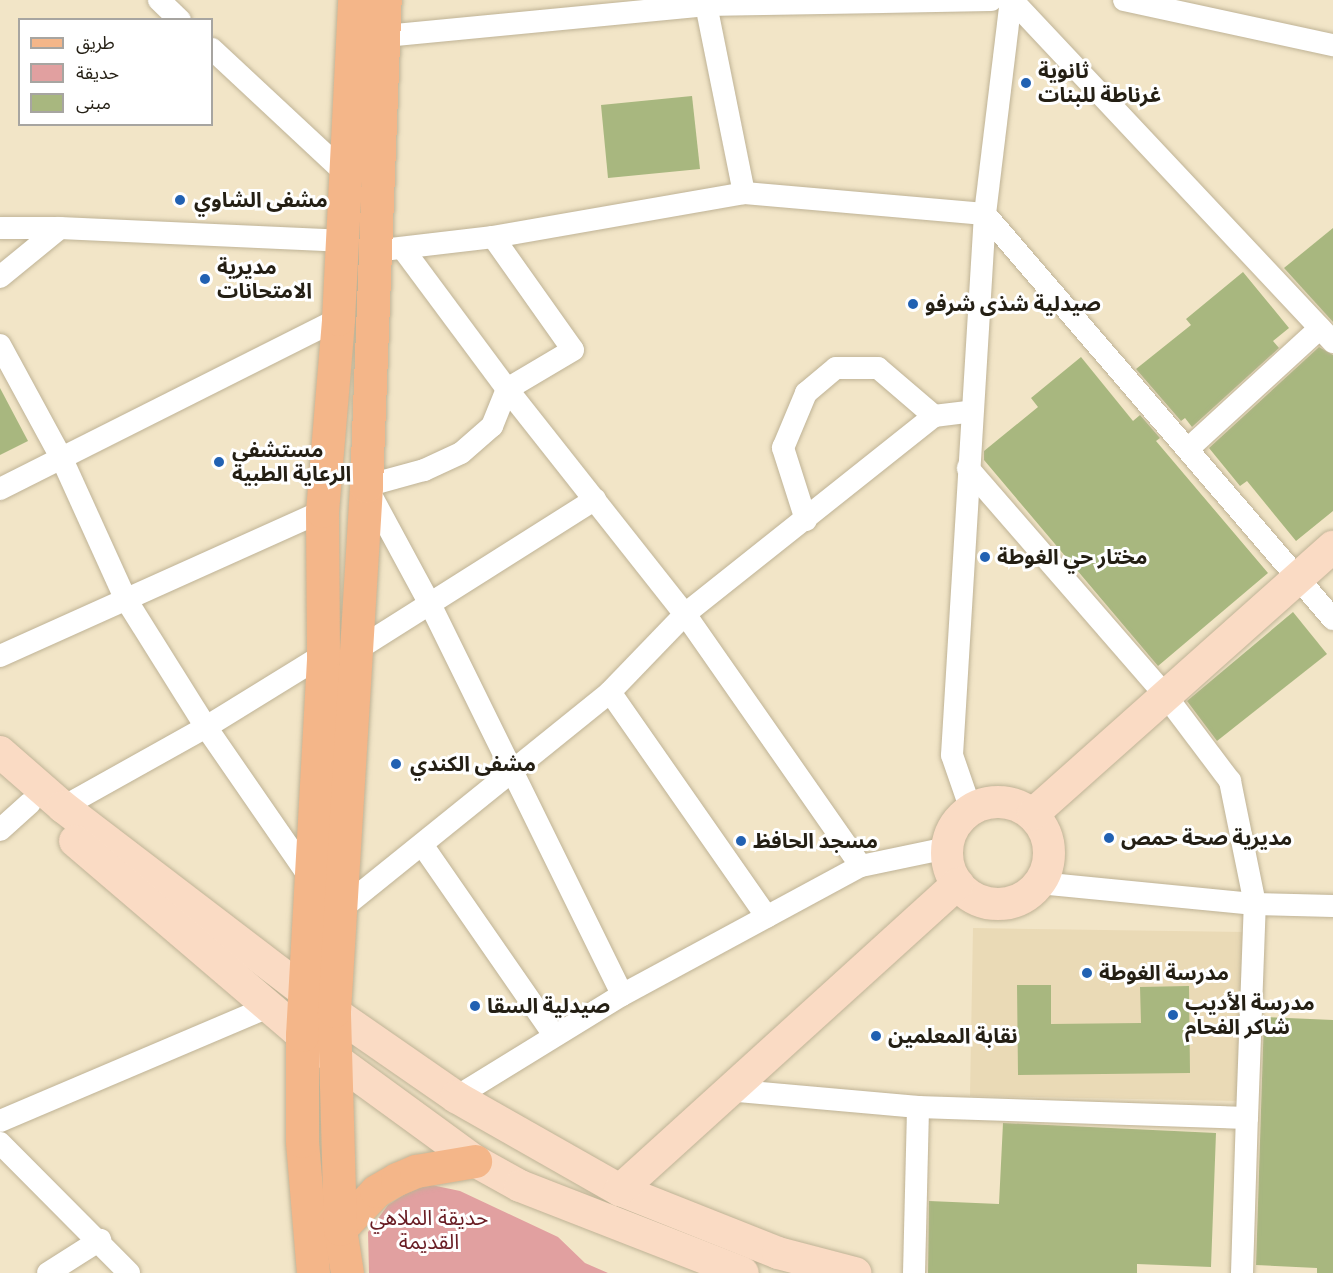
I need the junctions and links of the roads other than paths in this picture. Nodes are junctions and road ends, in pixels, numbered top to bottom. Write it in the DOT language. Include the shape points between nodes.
graph roads {
  1 [pos="159,0"];
  2 [pos="354,0"];
  3 [pos="386,0"];
  4 [pos="991,0"];
  5 [pos="1011,0"];
  6 [pos="1124,0"];
  7 [pos="705,3"];
  8 [pos="178,18"];
  9 [pos="385,36"];
  10 [pos="1333,45"];
  11 [pos="213,50"];
  12 [pos="345,173"];
  13 [pos="744,193"];
  14 [pos="985,214"];
  15 [pos="0,226"];
  16 [pos="60,228"];
  17 [pos="493,237"];
  18 [pos="341,241"];
  19 [pos="390,249"];
  20 [pos="0,277"];
  21 [pos="338,318"];
  22 [pos="1327,335"];
  23 [pos="0,345"];
  24 [pos="507,389"];
  25 [pos="972,411"];
  26 [pos="934,416"];
  27 [pos="1188,449"];
  28 [pos="62,459"];
  29 [pos="968,468"];
  30 [pos="366,486"];
  31 [pos="0,489"];
  32 [pos="595,499"];
  33 [pos="322,511"];
  34 [pos="806,520"];
  35 [pos="1333,547"];
  36 [pos="1299,577"];
  37 [pos="125,598"];
  38 [pos="431,606"];
  39 [pos="685,614"];
  40 [pos="1333,619"];
  41 [pos="355,651"];
  42 [pos="323,655"];
  43 [pos="0,656"];
  44 [pos="609,692"];
  45 [pos="1166,696"];
  46 [pos="206,728"];
  47 [pos="0,752"];
  48 [pos="511,773"];
  49 [pos="0,776"];
  50 [pos="30,803"];
  51 [pos="63,807"];
  52 [pos="970,810"];
  53 [pos="1033,814"];
  54 [pos="0,830"];
  55 [pos="423,846"];
  56 [pos="947,848"];
  57 [pos="861,866"];
  58 [pos="1039,883"];
  59 [pos="314,884"];
  60 [pos="958,884"];
  61 [pos="1255,904"];
  62 [pos="1333,906"];
  63 [pos="340,910"];
  64 [pos="767,917"];
  65 [pos="306,993"];
  66 [pos="622,995"];
  67 [pos="268,1007"];
  68 [pos="334,1011"];
  69 [pos="302,1035"];
  70 [pos="554,1035"];
  71 [pos="334,1059"];
  72 [pos="727,1090"];
  73 [pos="456,1097"];
  74 [pos="918,1107"];
  75 [pos="1246,1118"];
  76 [pos="0,1121"];
  77 [pos="0,1143"];
  78 [pos="475,1161"];
  79 [pos="620,1190"];
  80 [pos="340,1229"];
  81 [pos="100,1240"];
  82 [pos="48,1273"];
  83 [pos="129,1273"];
  84 [pos="313,1273"];
  85 [pos="347,1273"];
  86 [pos="743,1273"];
  87 [pos="855,1273"];
  88 [pos="914,1273"];
  89 [pos="1242,1273"];
  1 -- 8 [label="street"];
  2 -- 12 [label="main road"];
  3 -- 9 [label="main road"];
  4 -- 7 [label="street"];
  5 -- 14 [label="street"];
  5 -- 22 [label="street"];
  6 -- 10 [label="street"];
  7 -- 9 [label="street"];
  7 -- 13 [label="street"];
  9 -- 19 [label="main road"];
  11 -- 12 [label="street"];
  12 -- 18 [label="main road"];
  13 -- 14 [label="street"];
  13 -- 17 [label="street"];
  14 -- 25 [label="street"];
  14 -- 27 [label="street"];
  15 -- 16 [label="street"];
  16 -- 18 [label="street"];
  16 -- 20 [label="street"];
  17 -- 19 [label="street"];
  17 -- 24 [label="street" via="573,350"];
  18 -- 21 [label="main road"];
  19 -- 24 [label="street"];
  19 -- 30 [label="main road"];
  21 -- 28 [label="street"];
  21 -- 33 [label="main road"];
  22 -- 27 [label="street"];
  23 -- 28 [label="street"];
  24 -- 30 [label="street" via="492,426 461,453 424,470"];
  24 -- 32 [label="street"];
  25 -- 26 [label="street"];
  25 -- 29 [label="street"];
  26 -- 34 [label="street"];
  26 -- 34 [label="street" via="878,368 836,368 806,393 783,448"];
  27 -- 36 [label="street"];
  28 -- 31 [label="street"];
  28 -- 37 [label="street"];
  29 -- 45 [label="street"];
  29 -- 52 [label="street" via="952,755"];
  30 -- 38 [label="street"];
  30 -- 41 [label="main road"];
  32 -- 38 [label="street"];
  32 -- 39 [label="street"];
  33 -- 37 [label="street"];
  33 -- 42 [label="main road"];
  34 -- 39 [label="street"];
  35 -- 36 [label="main road"];
  36 -- 40 [label="street"];
  36 -- 45 [label="main road"];
  37 -- 43 [label="street"];
  37 -- 46 [label="street"];
  38 -- 41 [label="street"];
  38 -- 48 [label="street"];
  39 -- 44 [label="street"];
  39 -- 57 [label="street"];
  41 -- 63 [label="main road"];
  42 -- 46 [label="street"];
  42 -- 59 [label="main road"];
  44 -- 48 [label="street"];
  44 -- 64 [label="street"];
  45 -- 53 [label="main road"];
  45 -- 61 [label="street" via="1230,781"];
  46 -- 51 [label="street"];
  46 -- 59 [label="street"];
  47 -- 51 [label="main road"];
  48 -- 55 [label="street"];
  48 -- 66 [label="street"];
  49 -- 50 [label="main road"];
  50 -- 54 [label="street"];
  50 -- 67 [label="main road"];
  51 -- 65 [label="main road"];
  52 -- 53 [label="main road" via="1003,802"];
  52 -- 56 [label="main road" via="955,826"];
  53 -- 58 [label="main road" via="1042,826 1049,855"];
  55 -- 63 [label="street"];
  55 -- 70 [label="street"];
  56 -- 57 [label="street"];
  56 -- 60 [label="main road" via="949,867"];
  57 -- 64 [label="street"];
  58 -- 60 [label="main road" via="1028,894 998,904 969,895"];
  58 -- 61 [label="street"];
  59 -- 65 [label="main road"];
  60 -- 72 [label="main road"];
  61 -- 62 [label="street"];
  61 -- 75 [label="street"];
  63 -- 68 [label="main road"];
  64 -- 66 [label="street"];
  65 -- 68 [label="main road"];
  65 -- 69 [label="main road"];
  66 -- 70 [label="street"];
  67 -- 69 [label="main road"];
  67 -- 76 [label="street"];
  68 -- 71 [label="main road"];
  68 -- 73 [label="main road"];
  69 -- 71 [label="main road"];
  69 -- 84 [label="main road" via="302,1141"];
  70 -- 73 [label="street"];
  71 -- 78 [label="main road"];
  71 -- 80 [label="main road"];
  72 -- 74 [label="street"];
  72 -- 79 [label="main road"];
  73 -- 79 [label="main road"];
  74 -- 75 [label="street"];
  74 -- 88 [label="street"];
  75 -- 89 [label="street"];
  77 -- 81 [label="street"];
  78 -- 80 [label="main road" via="416,1171 397,1179 376,1191"];
  78 -- 86 [label="main road" via="520,1186"];
  79 -- 87 [label="main road" via="778,1253"];
  80 -- 85 [label="main road"];
  81 -- 82 [label="street"];
  81 -- 83 [label="street"];
}
